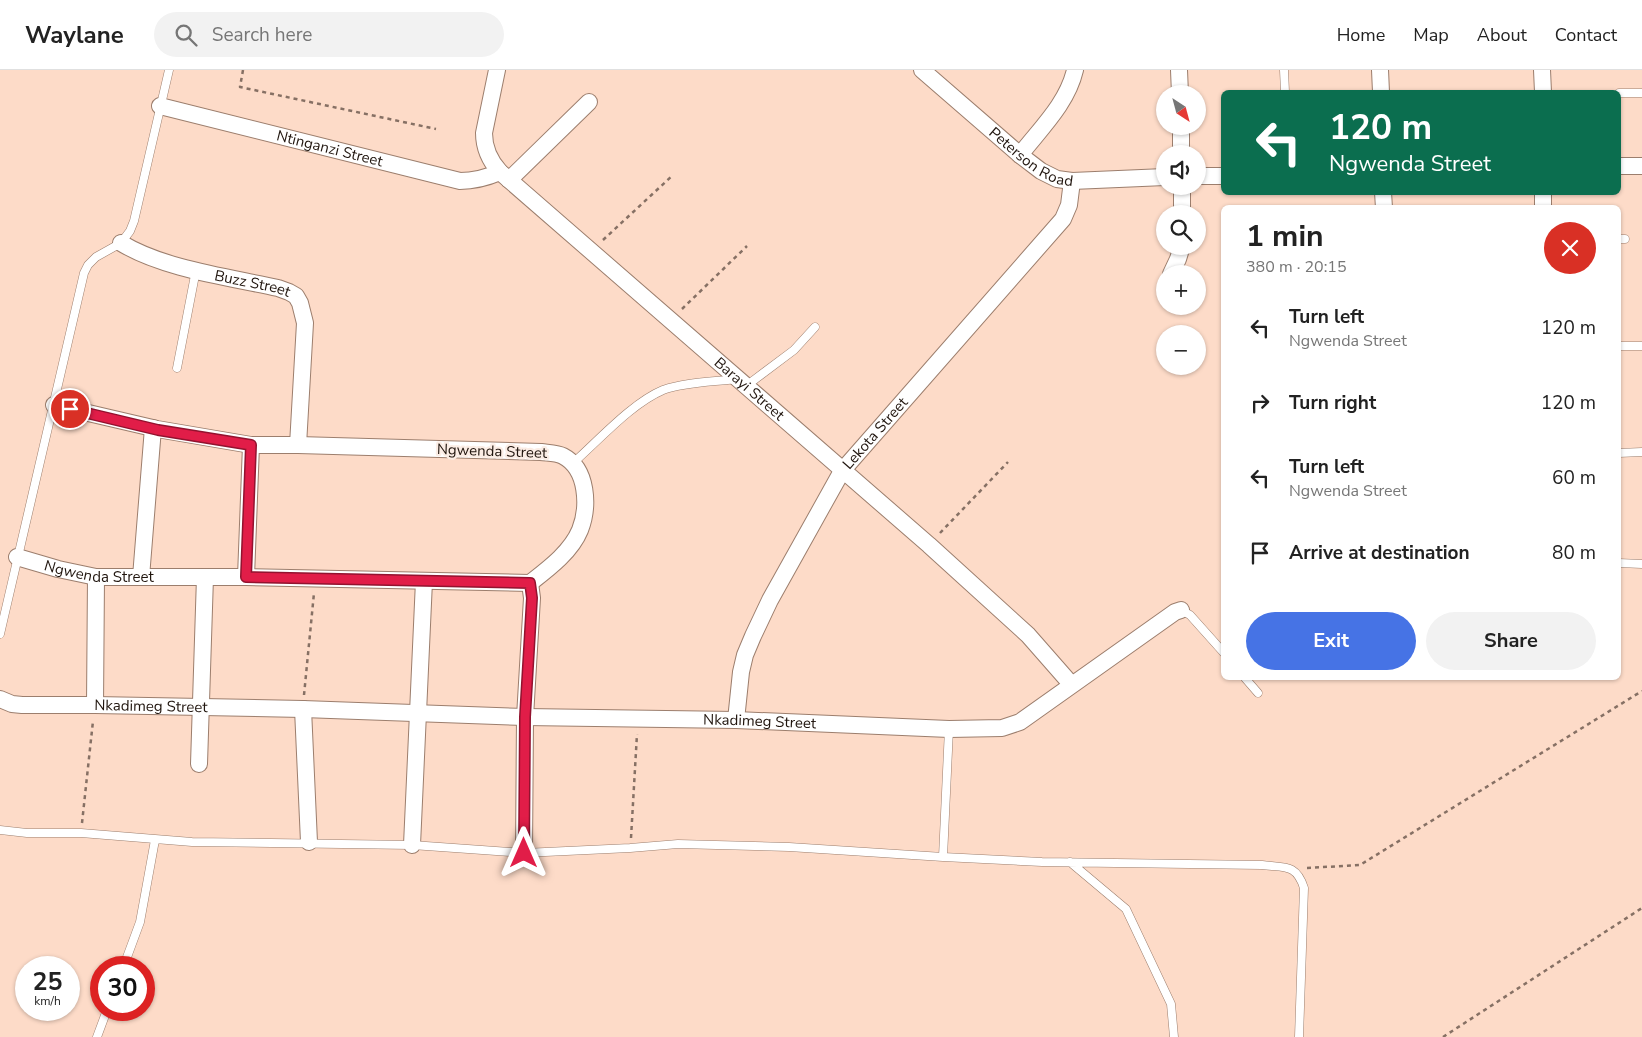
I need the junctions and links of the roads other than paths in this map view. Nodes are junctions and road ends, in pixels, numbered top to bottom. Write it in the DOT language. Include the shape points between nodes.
graph roads {
  1 [pos="169,70"];
  2 [pos="497,70"];
  3 [pos="922,70"];
  4 [pos="1074,70"];
  5 [pos="1179,70"];
  6 [pos="1284,70"];
  7 [pos="1380,70"];
  8 [pos="1542,70"];
  9 [pos="1180,85"];
  10 [pos="1285,90"];
  11 [pos="1380,90"];
  12 [pos="1543,90"];
  13 [pos="1621,93"];
  14 [pos="1642,93"];
  15 [pos="589,102"];
  16 [pos="160,106"];
  17 [pos="1020,155"];
  18 [pos="1621,166"];
  19 [pos="1642,166"];
  20 [pos="505,176"];
  21 [pos="1206,176"];
  22 [pos="1221,176"];
  23 [pos="1156,177"];
  24 [pos="1072,181"];
  25 [pos="121,243"];
  26 [pos="196,270"];
  27 [pos="815,327"];
  28 [pos="1621,346"];
  29 [pos="1642,346"];
  30 [pos="177,368"];
  31 [pos="741,383"];
  32 [pos="54,405"];
  33 [pos="153,428"];
  34 [pos="251,445"];
  35 [pos="298,445"];
  36 [pos="1642,452"];
  37 [pos="1621,453"];
  38 [pos="573,463"];
  39 [pos="842,471"];
  40 [pos="18,557"];
  41 [pos="1621,563"];
  42 [pos="1642,564"];
  43 [pos="96,577"];
  44 [pos="141,577"];
  45 [pos="206,577"];
  46 [pos="246,577"];
  47 [pos="424,581"];
  48 [pos="530,583"];
  49 [pos="1180,610"];
  50 [pos="0,634"];
  51 [pos="1221,650"];
  52 [pos="1247,680"];
  53 [pos="1071,684"];
  54 [pos="1258,693"];
  55 [pos="0,699"];
  56 [pos="94,705"];
  57 [pos="200,708"];
  58 [pos="303,709"];
  59 [pos="417,714"];
  60 [pos="525,717"];
  61 [pos="736,720"];
  62 [pos="949,729"];
  63 [pos="199,764"];
  64 [pos="0,830"];
  65 [pos="155,840"];
  66 [pos="309,842"];
  67 [pos="412,845"];
  68 [pos="524,853"];
  69 [pos="943,857"];
  70 [pos="1070,862"];
  71 [pos="128,956"];
  72 [pos="103,1021"];
  73 [pos="97,1037"];
  74 [pos="1174,1037"];
  75 [pos="1299,1037"];
  1 -- 16 [label="lane"];
  2 -- 20 [label="street, Barayi Street" via="484,143 488,156"];
  3 -- 17 [label="street, Peterson Road"];
  4 -- 17 [label="street" via="1065,98"];
  5 -- 9 [label="street"];
  6 -- 10 [label="lane"];
  7 -- 11 [label="street"];
  8 -- 12 [label="street"];
  13 -- 14 [label="lane"];
  15 -- 20 [label="street"];
  16 -- 20 [label="street, Ntinganzi Street" via="460,180"];
  16 -- 25 [label="lane" via="134,221"];
  17 -- 24 [label="street, Peterson Road" via="1041,172"];
  18 -- 19 [label="street"];
  20 -- 31 [label="street, Barayi Street"];
  21 -- 22 [label="street"];
  23 -- 24 [label="street, Peterson Road"];
  24 -- 39 [label="street, Lekota Street" via="1069,205 1063,219"];
  25 -- 26 [label="street, Buzz Street" via="144,255"];
  25 -- 32 [label="lane" via="96,257 84,274"];
  26 -- 30 [label="lane"];
  26 -- 35 [label="street, Buzz Street" via="296,296 305,323"];
  27 -- 31 [label="lane" via="794,350"];
  28 -- 29 [label="lane"];
  31 -- 38 [label="lane" via="664,390 632,410"];
  31 -- 39 [label="street, Barayi Street"];
  32 -- 33 [label="street, Ngwenda Street"];
  32 -- 40 [label="lane"];
  33 -- 34 [label="street, Ngwenda Street"];
  33 -- 44 [label="street"];
  34 -- 35 [label="street, Ngwenda Street"];
  34 -- 46 [label="street"];
  35 -- 38 [label="street, Ngwenda Street" via="541,452 562,455"];
  36 -- 37 [label="lane"];
  38 -- 48 [label="street" via="585,489 580,530 553,565"];
  39 -- 53 [label="street, Barayi Street" via="1028,635"];
  39 -- 61 [label="street, Lekota Street" via="753,636 741,672"];
  40 -- 43 [label="street, Ngwenda Street"];
  40 -- 50 [label="lane"];
  41 -- 42 [label="lane"];
  43 -- 44 [label="street, Ngwenda Street"];
  43 -- 56 [label="street"];
  44 -- 45 [label="street, Ngwenda Street"];
  45 -- 46 [label="street, Ngwenda Street"];
  45 -- 57 [label="street"];
  46 -- 47 [label="street, Ngwenda Street"];
  47 -- 48 [label="street, Ngwenda Street"];
  47 -- 59 [label="street"];
  48 -- 60 [label="street" via="532,598"];
  49 -- 51 [label="lane" via="1190,615"];
  49 -- 53 [label="street, Nkadimeg Street"];
  52 -- 54 [label="lane"];
  53 -- 62 [label="street, Nkadimeg Street" via="1012,726"];
  55 -- 56 [label="street, Nkadimeg Street" via="22,706"];
  56 -- 57 [label="street, Nkadimeg Street"];
  57 -- 58 [label="street, Nkadimeg Street"];
  57 -- 63 [label="street"];
  58 -- 59 [label="street, Nkadimeg Street"];
  58 -- 66 [label="street"];
  59 -- 60 [label="street, Nkadimeg Street"];
  59 -- 67 [label="street"];
  60 -- 61 [label="street, Nkadimeg Street"];
  60 -- 68 [label="street"];
  61 -- 62 [label="street, Nkadimeg Street"];
  62 -- 69 [label="lane"];
  64 -- 65 [label="lane"];
  65 -- 66 [label="lane"];
  65 -- 71 [label="lane" via="140,922"];
  66 -- 67 [label="lane"];
  67 -- 68 [label="lane"];
  68 -- 69 [label="lane" via="678,844 771,846"];
  69 -- 70 [label="lane"];
  70 -- 74 [label="lane" via="1126,910 1171,1004"];
  70 -- 75 [label="lane" via="1262,865 1293,869 1304,888"];
  72 -- 73 [label="lane"];
}
